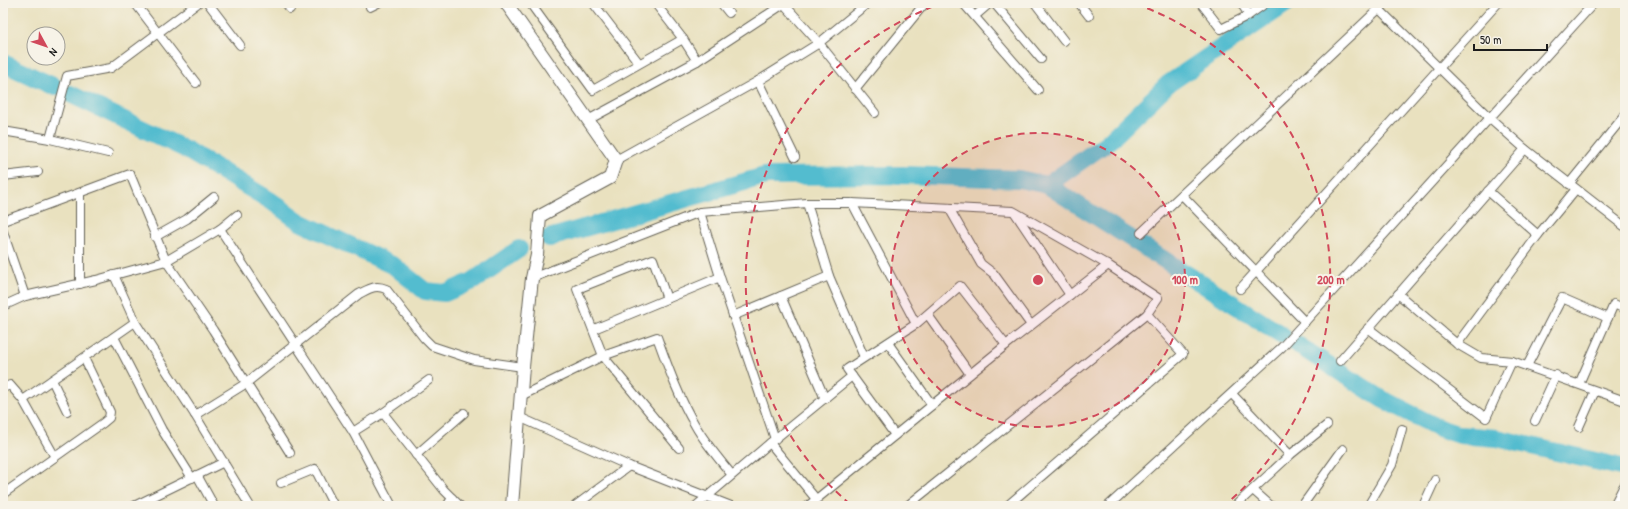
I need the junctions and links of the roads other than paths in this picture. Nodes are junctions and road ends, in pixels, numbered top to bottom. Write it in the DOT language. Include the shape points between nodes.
graph roads {
  1 [pos="135,3"];
  2 [pos="198,3"];
  3 [pos="208,3"];
  4 [pos="378,3"];
  5 [pos="530,3"];
  6 [pos="593,3"];
  7 [pos="655,3"];
  8 [pos="721,3"];
  9 [pos="784,3"];
  10 [pos="868,3"];
  11 [pos="925,3"];
  12 [pos="963,3"];
  13 [pos="990,3"];
  14 [pos="994,3"];
  15 [pos="1035,3"];
  16 [pos="1079,3"];
  17 [pos="1201,3"];
  18 [pos="1241,3"];
  19 [pos="1266,3"];
  20 [pos="1385,3"];
  21 [pos="1498,3"];
  22 [pos="1594,3"];
  23 [pos="507,4"];
  24 [pos="1377,6"];
  25 [pos="370,7"];
  26 [pos="729,13"];
  27 [pos="1249,14"];
  28 [pos="976,16"];
  29 [pos="1089,16"];
  30 [pos="158,33"];
  31 [pos="683,39"];
  32 [pos="1064,42"];
  33 [pos="819,43"];
  34 [pos="240,45"];
  35 [pos="1041,59"];
  36 [pos="697,61"];
  37 [pos="639,63"];
  38 [pos="1439,69"];
  39 [pos="758,81"];
  40 [pos="196,83"];
  41 [pos="855,89"];
  42 [pos="1038,90"];
  43 [pos="875,113"];
  44 [pos="1625,115"];
  45 [pos="1490,118"];
  46 [pos="588,120"];
  47 [pos="3,131"];
  48 [pos="50,139"];
  49 [pos="1525,149"];
  50 [pos="108,153"];
  51 [pos="795,157"];
  52 [pos="616,160"];
  53 [pos="38,172"];
  54 [pos="3,176"];
  55 [pos="1568,184"];
  56 [pos="1576,189"];
  57 [pos="1488,191"];
  58 [pos="80,193"];
  59 [pos="1182,195"];
  60 [pos="214,197"];
  61 [pos="806,202"];
  62 [pos="852,204"];
  63 [pos="949,208"];
  64 [pos="1013,210"];
  65 [pos="700,212"];
  66 [pos="237,215"];
  67 [pos="3,221"];
  68 [pos="1625,224"];
  69 [pos="220,229"];
  70 [pos="3,232"];
  71 [pos="1141,234"];
  72 [pos="1538,235"];
  73 [pos="155,237"];
  74 [pos="166,261"];
  75 [pos="1108,265"];
  76 [pos="1256,271"];
  77 [pos="114,275"];
  78 [pos="829,276"];
  79 [pos="720,277"];
  80 [pos="532,278"];
  81 [pos="80,284"];
  82 [pos="1240,289"];
  83 [pos="1398,294"];
  84 [pos="1070,295"];
  85 [pos="25,296"];
  86 [pos="781,296"];
  87 [pos="667,299"];
  88 [pos="3,306"];
  89 [pos="1625,309"];
  90 [pos="1147,314"];
  91 [pos="928,315"];
  92 [pos="733,316"];
  93 [pos="1608,318"];
  94 [pos="135,322"];
  95 [pos="1305,322"];
  96 [pos="916,324"];
  97 [pos="1031,326"];
  98 [pos="1368,328"];
  99 [pos="594,329"];
  100 [pos="114,337"];
  101 [pos="296,343"];
  102 [pos="888,343"];
  103 [pos="1458,344"];
  104 [pos="1006,345"];
  105 [pos="603,356"];
  106 [pos="864,357"];
  107 [pos="84,358"];
  108 [pos="1340,361"];
  109 [pos="1512,361"];
  110 [pos="1527,366"];
  111 [pos="523,367"];
  112 [pos="970,374"];
  113 [pos="1556,375"];
  114 [pos="852,376"];
  115 [pos="52,380"];
  116 [pos="428,380"];
  117 [pos="245,384"];
  118 [pos="1579,384"];
  119 [pos="3,388"];
  120 [pos="1595,391"];
  121 [pos="1232,394"];
  122 [pos="521,396"];
  123 [pos="825,399"];
  124 [pos="23,400"];
  125 [pos="1625,401"];
  126 [pos="932,405"];
  127 [pos="67,411"];
  128 [pos="464,412"];
  129 [pos="383,413"];
  130 [pos="195,415"];
  131 [pos="519,417"];
  132 [pos="1536,421"];
  133 [pos="1327,425"];
  134 [pos="1579,427"];
  135 [pos="1402,429"];
  136 [pos="353,432"];
  137 [pos="895,435"];
  138 [pos="772,441"];
  139 [pos="679,448"];
  140 [pos="1343,449"];
  141 [pos="290,453"];
  142 [pos="416,455"];
  143 [pos="1290,455"];
  144 [pos="55,457"];
  145 [pos="224,462"];
  146 [pos="628,466"];
  147 [pos="195,476"];
  148 [pos="732,476"];
  149 [pos="1436,480"];
  150 [pos="281,483"];
  151 [pos="1253,490"];
  152 [pos="1624,490"];
  153 [pos="3,494"];
  154 [pos="708,496"];
  155 [pos="452,498"];
  156 [pos="816,499"];
  157 [pos="134,506"];
  158 [pos="214,506"];
  159 [pos="250,506"];
  160 [pos="334,506"];
  161 [pos="392,506"];
  162 [pos="447,506"];
  163 [pos="460,506"];
  164 [pos="512,506"];
  165 [pos="575,506"];
  166 [pos="696,506"];
  167 [pos="731,506"];
  168 [pos="808,506"];
  169 [pos="907,506"];
  170 [pos="1007,506"];
  171 [pos="1108,506"];
  172 [pos="1235,506"];
  173 [pos="1271,506"];
  174 [pos="1302,506"];
  175 [pos="1368,506"];
  176 [pos="1422,506"];
  177 [pos="1616,506"];
  1 -- 30 [label="street"];
  2 -- 30 [label="street"];
  3 -- 34 [label="street"];
  4 -- 25 [label="street"];
  5 -- 37 [label="street" via="593,90"];
  6 -- 37 [label="street"];
  7 -- 31 [label="street"];
  8 -- 26 [label="street"];
  9 -- 33 [label="street"];
  9 -- 36 [label="street"];
  10 -- 33 [label="street"];
  11 -- 41 [label="street"];
  12 -- 28 [label="street"];
  13 -- 28 [label="street"];
  14 -- 35 [label="street"];
  15 -- 32 [label="street"];
  16 -- 29 [label="street"];
  17 -- 27 [label="street" via="1221,29"];
  18 -- 27 [label="street"];
  19 -- 27 [label="street"];
  20 -- 24 [label="street"];
  21 -- 38 [label="street"];
  22 -- 45 [label="street"];
  23 -- 46 [label="main road"];
  24 -- 38 [label="street"];
  24 -- 59 [label="street"];
  28 -- 42 [label="street"];
  30 -- 40 [label="street"];
  30 -- 48 [label="street" via="110,68 66,76"];
  31 -- 36 [label="street"];
  31 -- 37 [label="street"];
  33 -- 39 [label="street"];
  33 -- 41 [label="street"];
  36 -- 46 [label="street"];
  38 -- 45 [label="street"];
  38 -- 76 [label="street"];
  39 -- 51 [label="street"];
  39 -- 52 [label="street"];
  41 -- 43 [label="street"];
  44 -- 55 [label="street"];
  45 -- 49 [label="street"];
  45 -- 95 [label="street"];
  46 -- 52 [label="main road"];
  47 -- 48 [label="street"];
  48 -- 50 [label="street"];
  49 -- 55 [label="street"];
  49 -- 57 [label="street"];
  52 -- 80 [label="main road" via="610,178 540,216 538,255"];
  53 -- 54 [label="street"];
  55 -- 56 [label="street"];
  56 -- 68 [label="street" via="1624,226"];
  56 -- 72 [label="street"];
  57 -- 72 [label="street"];
  57 -- 83 [label="street"];
  58 -- 67 [label="street"];
  58 -- 73 [label="street" via="130,174"];
  58 -- 81 [label="street"];
  59 -- 71 [label="street"];
  59 -- 76 [label="street"];
  60 -- 73 [label="street" via="187,218"];
  61 -- 62 [label="street"];
  61 -- 65 [label="street"];
  61 -- 78 [label="street"];
  62 -- 63 [label="street"];
  62 -- 96 [label="street"];
  63 -- 64 [label="street"];
  63 -- 97 [label="street" via="981,264 994,274"];
  64 -- 75 [label="street"];
  64 -- 84 [label="street"];
  65 -- 79 [label="street"];
  65 -- 80 [label="street"];
  66 -- 69 [label="street"];
  69 -- 74 [label="street"];
  69 -- 101 [label="street"];
  70 -- 85 [label="street"];
  72 -- 103 [label="street"];
  73 -- 74 [label="street"];
  74 -- 77 [label="street"];
  74 -- 117 [label="street" via="213,330"];
  75 -- 84 [label="street"];
  75 -- 90 [label="street" via="1158,298"];
  76 -- 82 [label="street"];
  76 -- 95 [label="street"];
  77 -- 81 [label="street"];
  77 -- 94 [label="street"];
  78 -- 86 [label="street"];
  78 -- 106 [label="street"];
  79 -- 87 [label="street"];
  79 -- 92 [label="street"];
  80 -- 111 [label="main road"];
  81 -- 85 [label="street"];
  83 -- 98 [label="street"];
  83 -- 103 [label="street"];
  84 -- 97 [label="street"];
  85 -- 88 [label="street"];
  86 -- 92 [label="street"];
  86 -- 123 [label="street"];
  87 -- 99 [label="street"];
  87 -- 99 [label="street" via="653,259 577,289"];
  89 -- 93 [label="street" via="1614,304"];
  90 -- 169 [label="street"];
  90 -- 170 [label="street" via="1183,354"];
  91 -- 96 [label="street"];
  91 -- 104 [label="street" via="960,286"];
  91 -- 112 [label="street"];
  92 -- 138 [label="street"];
  93 -- 110 [label="street" via="1562,298"];
  93 -- 118 [label="street"];
  94 -- 100 [label="street"];
  94 -- 130 [label="street"];
  95 -- 121 [label="street"];
  96 -- 102 [label="street"];
  97 -- 104 [label="street"];
  98 -- 108 [label="street"];
  98 -- 109 [label="street" via="1486,418"];
  99 -- 105 [label="street"];
  100 -- 107 [label="street"];
  100 -- 147 [label="street" via="162,430"];
  101 -- 111 [label="street" via="359,294 380,286 386,289 432,346 474,360"];
  101 -- 117 [label="street"];
  101 -- 136 [label="street"];
  102 -- 106 [label="street"];
  102 -- 126 [label="street"];
  103 -- 109 [label="street" via="1481,358"];
  104 -- 112 [label="street"];
  105 -- 122 [label="street"];
  105 -- 139 [label="street"];
  105 -- 148 [label="street" via="656,337 696,426 710,449"];
  106 -- 114 [label="street" via="847,368"];
  107 -- 115 [label="street"];
  107 -- 144 [label="street" via="110,412 109,418"];
  109 -- 110 [label="street"];
  110 -- 113 [label="street"];
  111 -- 122 [label="main road"];
  112 -- 126 [label="street"];
  113 -- 118 [label="street"];
  113 -- 132 [label="street"];
  114 -- 123 [label="street"];
  114 -- 137 [label="street"];
  115 -- 124 [label="street"];
  115 -- 127 [label="street"];
  116 -- 129 [label="street"];
  117 -- 130 [label="street"];
  117 -- 141 [label="street"];
  118 -- 120 [label="street"];
  119 -- 124 [label="street" via="10,385"];
  120 -- 125 [label="street"];
  120 -- 134 [label="street"];
  121 -- 143 [label="street"];
  121 -- 171 [label="street"];
  122 -- 131 [label="main road"];
  123 -- 138 [label="street"];
  124 -- 144 [label="street"];
  126 -- 137 [label="street"];
  128 -- 142 [label="street"];
  129 -- 136 [label="street"];
  129 -- 142 [label="street"];
  130 -- 145 [label="street"];
  131 -- 146 [label="street"];
  131 -- 164 [label="main road"];
  133 -- 143 [label="street"];
  135 -- 175 [label="street" via="1392,465"];
  136 -- 161 [label="street"];
  137 -- 156 [label="street"];
  138 -- 148 [label="street"];
  138 -- 156 [label="street"];
  140 -- 174 [label="street"];
  142 -- 155 [label="street"];
  143 -- 151 [label="street"];
  144 -- 153 [label="street"];
  145 -- 147 [label="street"];
  145 -- 159 [label="street"];
  146 -- 154 [label="street"];
  146 -- 165 [label="street"];
  147 -- 157 [label="street"];
  147 -- 158 [label="street"];
  148 -- 154 [label="street"];
  149 -- 176 [label="street"];
  150 -- 160 [label="street" via="315,469"];
  151 -- 172 [label="street"];
  151 -- 173 [label="street"];
  152 -- 177 [label="main road"];
  154 -- 166 [label="street"];
  154 -- 167 [label="street"];
  155 -- 162 [label="street"];
  155 -- 163 [label="street"];
  156 -- 168 [label="street"];
}
